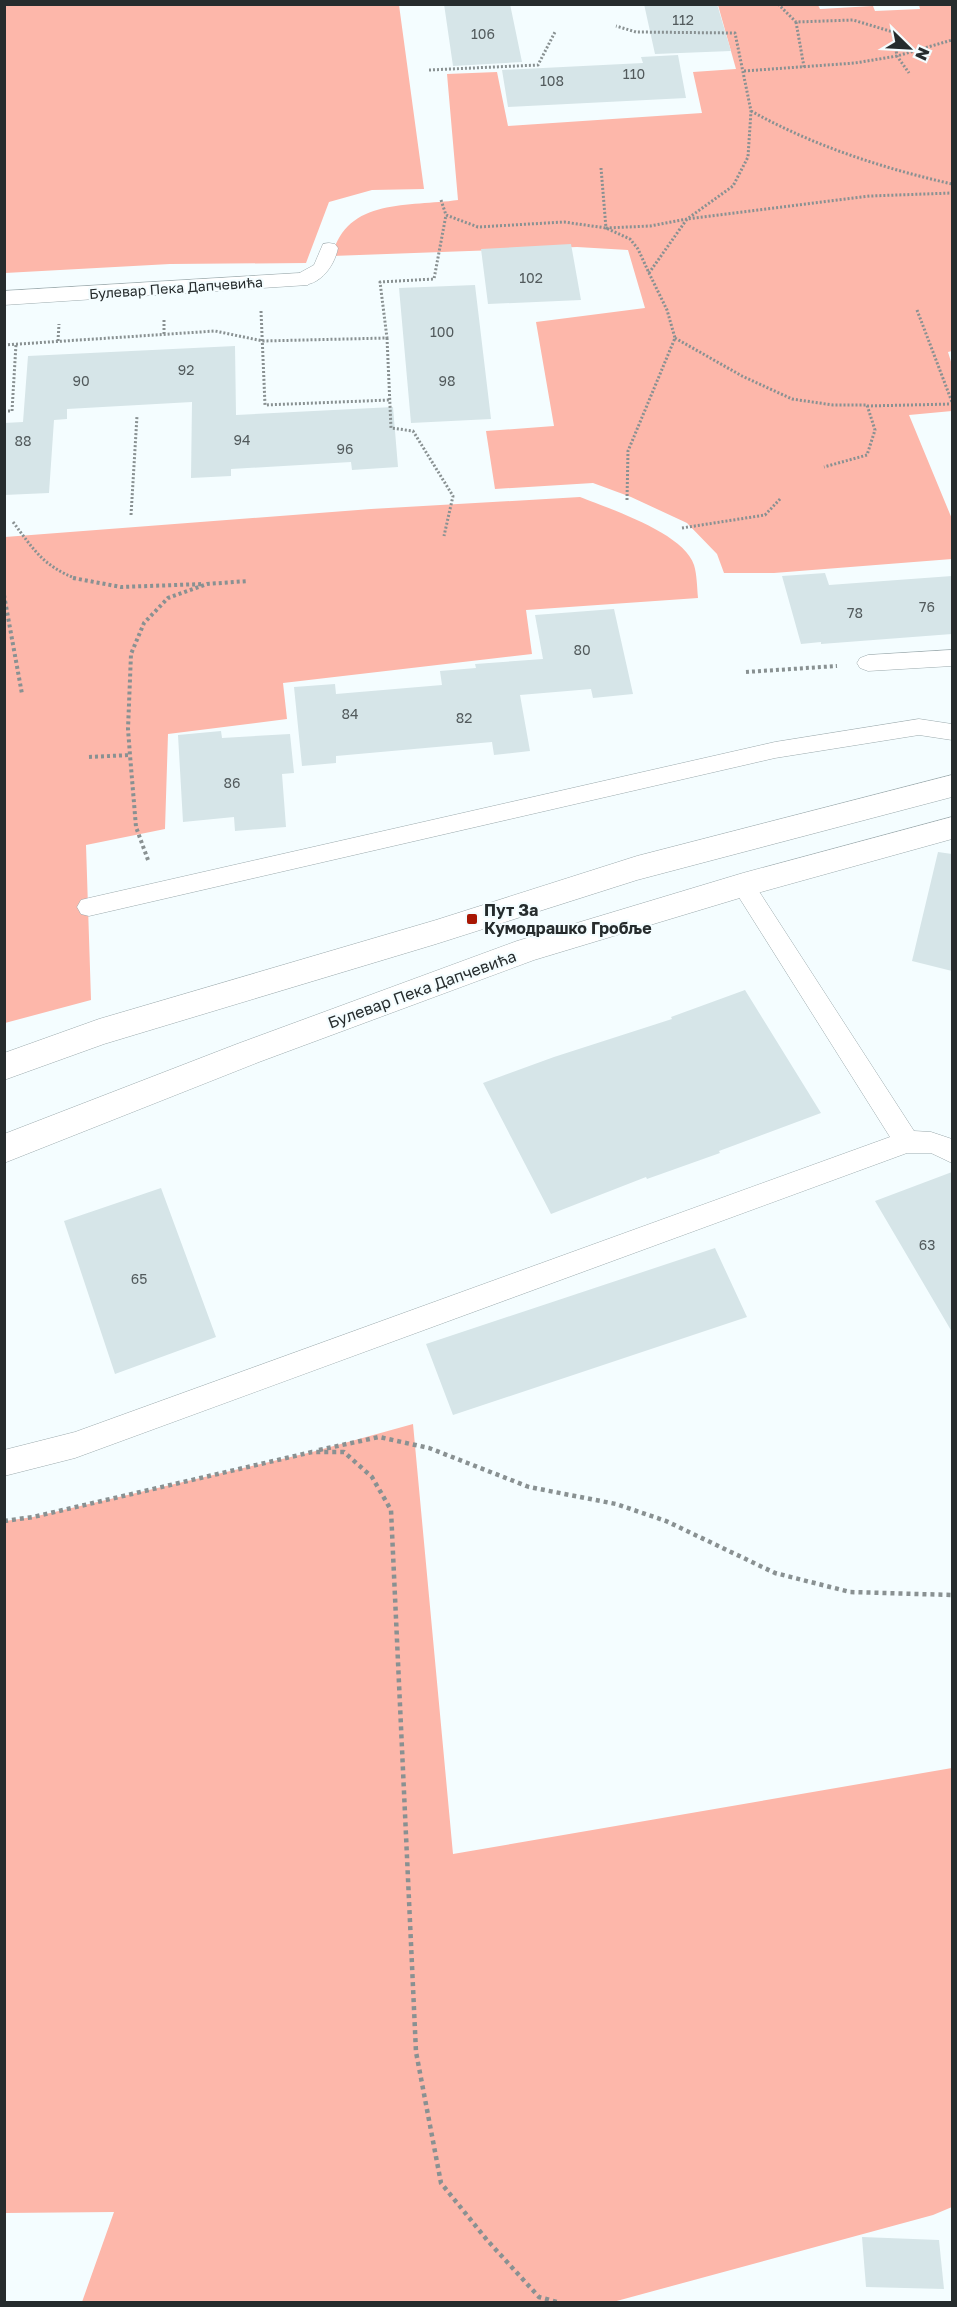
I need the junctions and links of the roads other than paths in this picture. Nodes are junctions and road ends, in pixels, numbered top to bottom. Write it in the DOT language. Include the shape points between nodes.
graph roads {
  1 [pos="330,248"];
  2 [pos="300,280"];
  3 [pos="4,298"];
  4 [pos="952,658"];
  5 [pos="868,663"];
  6 [pos="952,732"];
  7 [pos="952,786"];
  8 [pos="952,828"];
  9 [pos="743,885"];
  10 [pos="88,907"];
  11 [pos="4,1067"];
  12 [pos="907,1142"];
  13 [pos="4,1149"];
  14 [pos="952,1152"];
  15 [pos="4,1463"];
  1 -- 2 [label="lane, Булевар Пека Дапчевића" via="326,265 318,274"];
  2 -- 3 [label="street, Булевар Пека Дапчевића"];
  4 -- 5 [label="lane"];
  6 -- 10 [label="lane" via="919,727 896,729 775,750"];
  7 -- 11 [label="street" via="637,868 99,1032"];
  8 -- 9 [label="street, Булевар Пека Дапчевића"];
  9 -- 12 [label="lane"];
  9 -- 13 [label="street, Булевар Пека Дапчевића" via="528,950 248,1053"];
  12 -- 14 [label="lane" via="918,1140"];
  12 -- 15 [label="lane" via="75,1445"];
}
